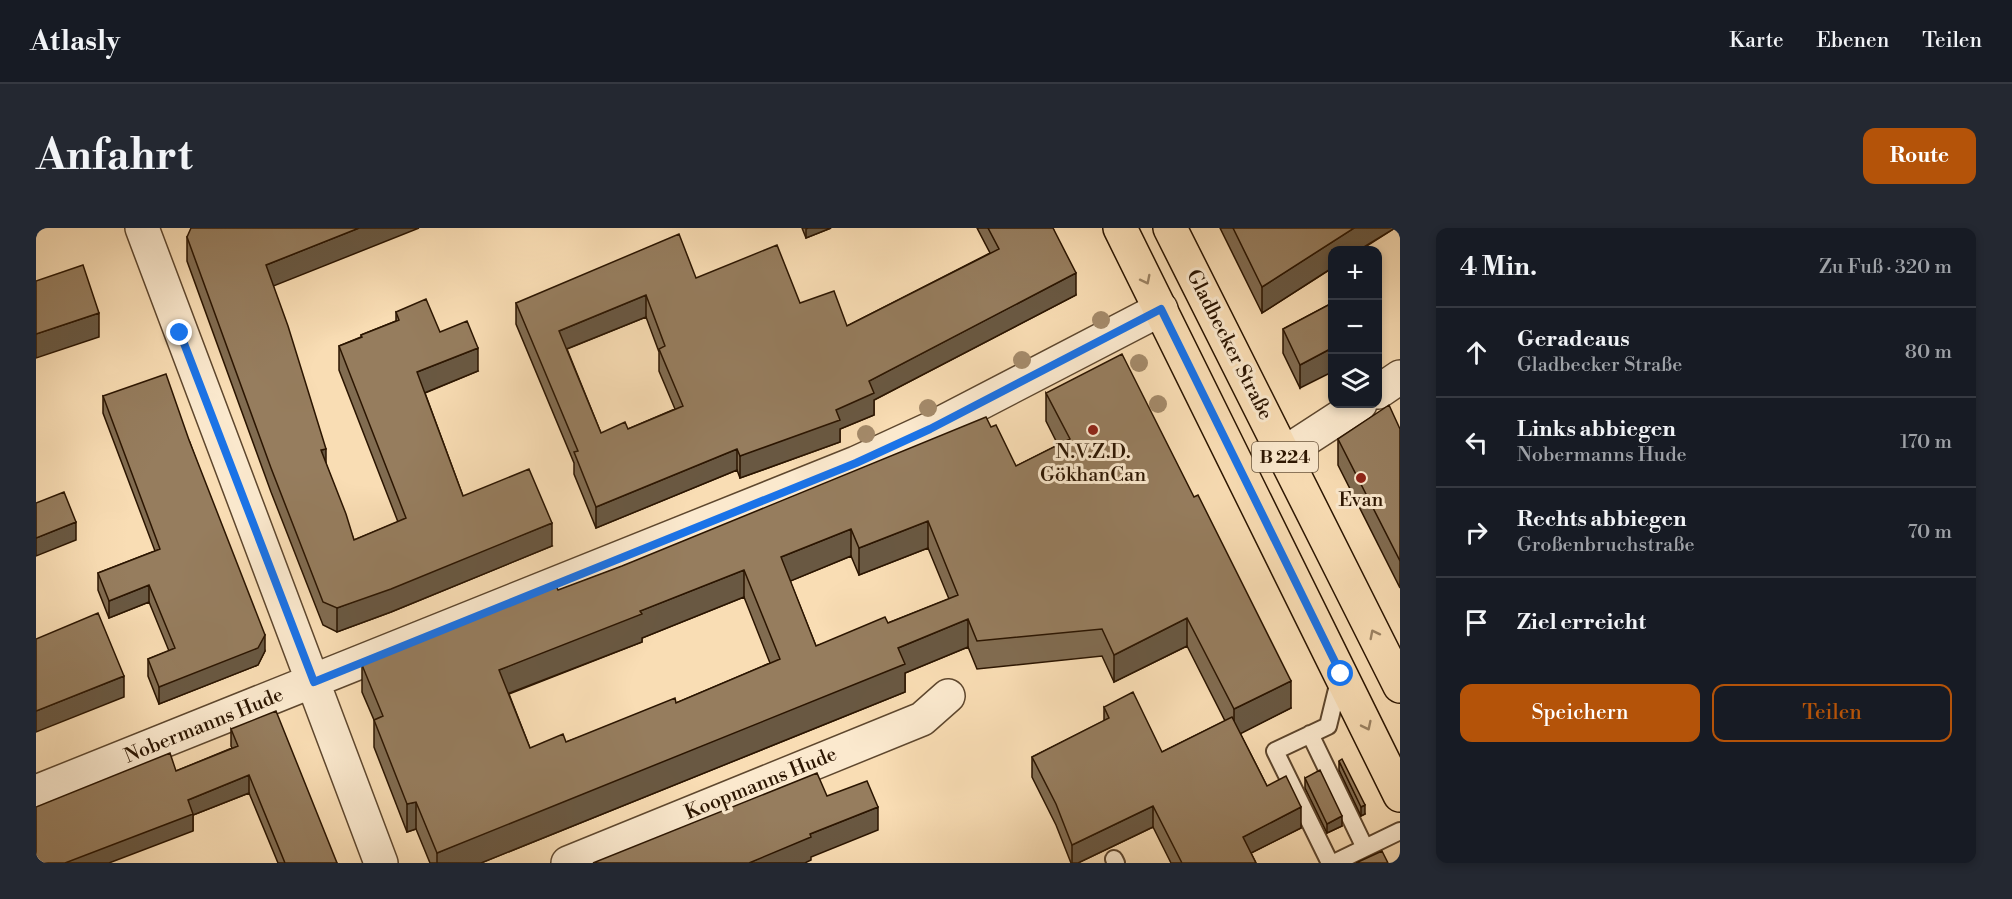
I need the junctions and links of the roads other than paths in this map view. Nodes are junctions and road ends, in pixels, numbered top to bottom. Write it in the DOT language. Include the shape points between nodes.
graph roads {
  1 [pos="142,228"];
  2 [pos="1120,228"];
  3 [pos="1170,228"];
  4 [pos="1161,309"];
  5 [pos="1400,377"];
  6 [pos="1382,389"];
  7 [pos="1354,408"];
  8 [pos="1283,454"];
  9 [pos="1341,674"];
  10 [pos="314,682"];
  11 [pos="1400,686"];
  12 [pos="948,696"];
  13 [pos="1310,734"];
  14 [pos="36,792"];
  15 [pos="1400,795"];
  16 [pos="1400,831"];
  17 [pos="1365,848"];
  18 [pos="381,863"];
  19 [pos="568,863"];
  20 [pos="1332,863"];
  1 -- 10 [label="street"];
  2 -- 4 [label="main road, B 224, one-way"];
  3 -- 8 [label="main road, Gladbecker Straße / B 224"];
  4 -- 9 [label="main road, B 224"];
  4 -- 10 [label="street, Nobermanns Hude" via="930,429 856,463"];
  5 -- 6 [label="street"];
  7 -- 8 [label="street"];
  11 -- 8 [label="main road, Gladbecker Straße / B 224, one-way"];
  9 -- 13 [label="lane" via="1328,726"];
  9 -- 15 [label="main road, B 224, one-way"];
  10 -- 14 [label="street, Nobermanns Hude"];
  10 -- 18 [label="street"];
  12 -- 19 [label="street, Koopmanns Hude" via="921,719"];
  13 -- 17 [label="lane"];
  13 -- 20 [label="lane" via="1275,751"];
  16 -- 17 [label="lane"];
  17 -- 20 [label="lane"];
}
